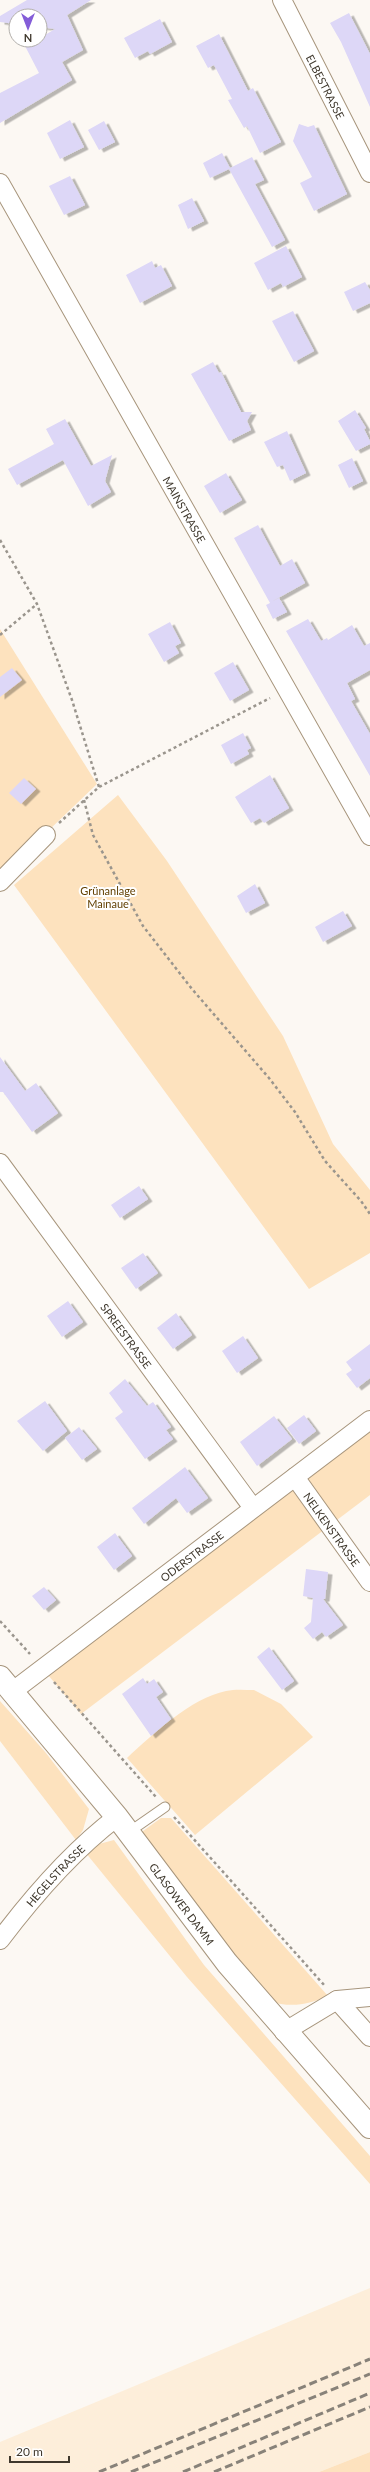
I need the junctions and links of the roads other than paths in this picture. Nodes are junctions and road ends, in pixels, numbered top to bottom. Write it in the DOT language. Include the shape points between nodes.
graph roads {
  1 [pos="282,0"];
  2 [pos="370,173"];
  3 [pos="0,183"];
  4 [pos="46,835"];
  5 [pos="370,836"];
  6 [pos="0,882"];
  7 [pos="0,1163"];
  8 [pos="370,1420"];
  9 [pos="295,1477"];
  10 [pos="253,1508"];
  11 [pos="370,1582"];
  12 [pos="7,1684"];
  13 [pos="165,1807"];
  14 [pos="123,1825"];
  15 [pos="0,1940"];
  16 [pos="370,1997"];
  17 [pos="337,2000"];
  18 [pos="284,2032"];
  19 [pos="370,2038"];
  20 [pos="370,2127"];
  1 -- 2 [label="street, ELBESTRASSE"];
  3 -- 5 [label="street, MAINSTRASSE"];
  4 -- 6 [label="street"];
  7 -- 10 [label="street, SPREESTRASSE"];
  8 -- 9 [label="street, ODERSTRASSE"];
  9 -- 10 [label="street, ODERSTRASSE"];
  9 -- 11 [label="street, NELKENSTRASSE"];
  10 -- 12 [label="street, ODERSTRASSE" via="42,1668"];
  12 -- 14 [label="street, GLASOWER DAMM"];
  13 -- 14 [label="lane"];
  14 -- 15 [label="street, HEGELSTRASSE" via="81,1847 25,1907"];
  14 -- 18 [label="street, GLASOWER DAMM" via="226,1963"];
  16 -- 17 [label="street"];
  17 -- 18 [label="street"];
  17 -- 19 [label="street"];
  18 -- 20 [label="street, GLASOWER DAMM"];
}
